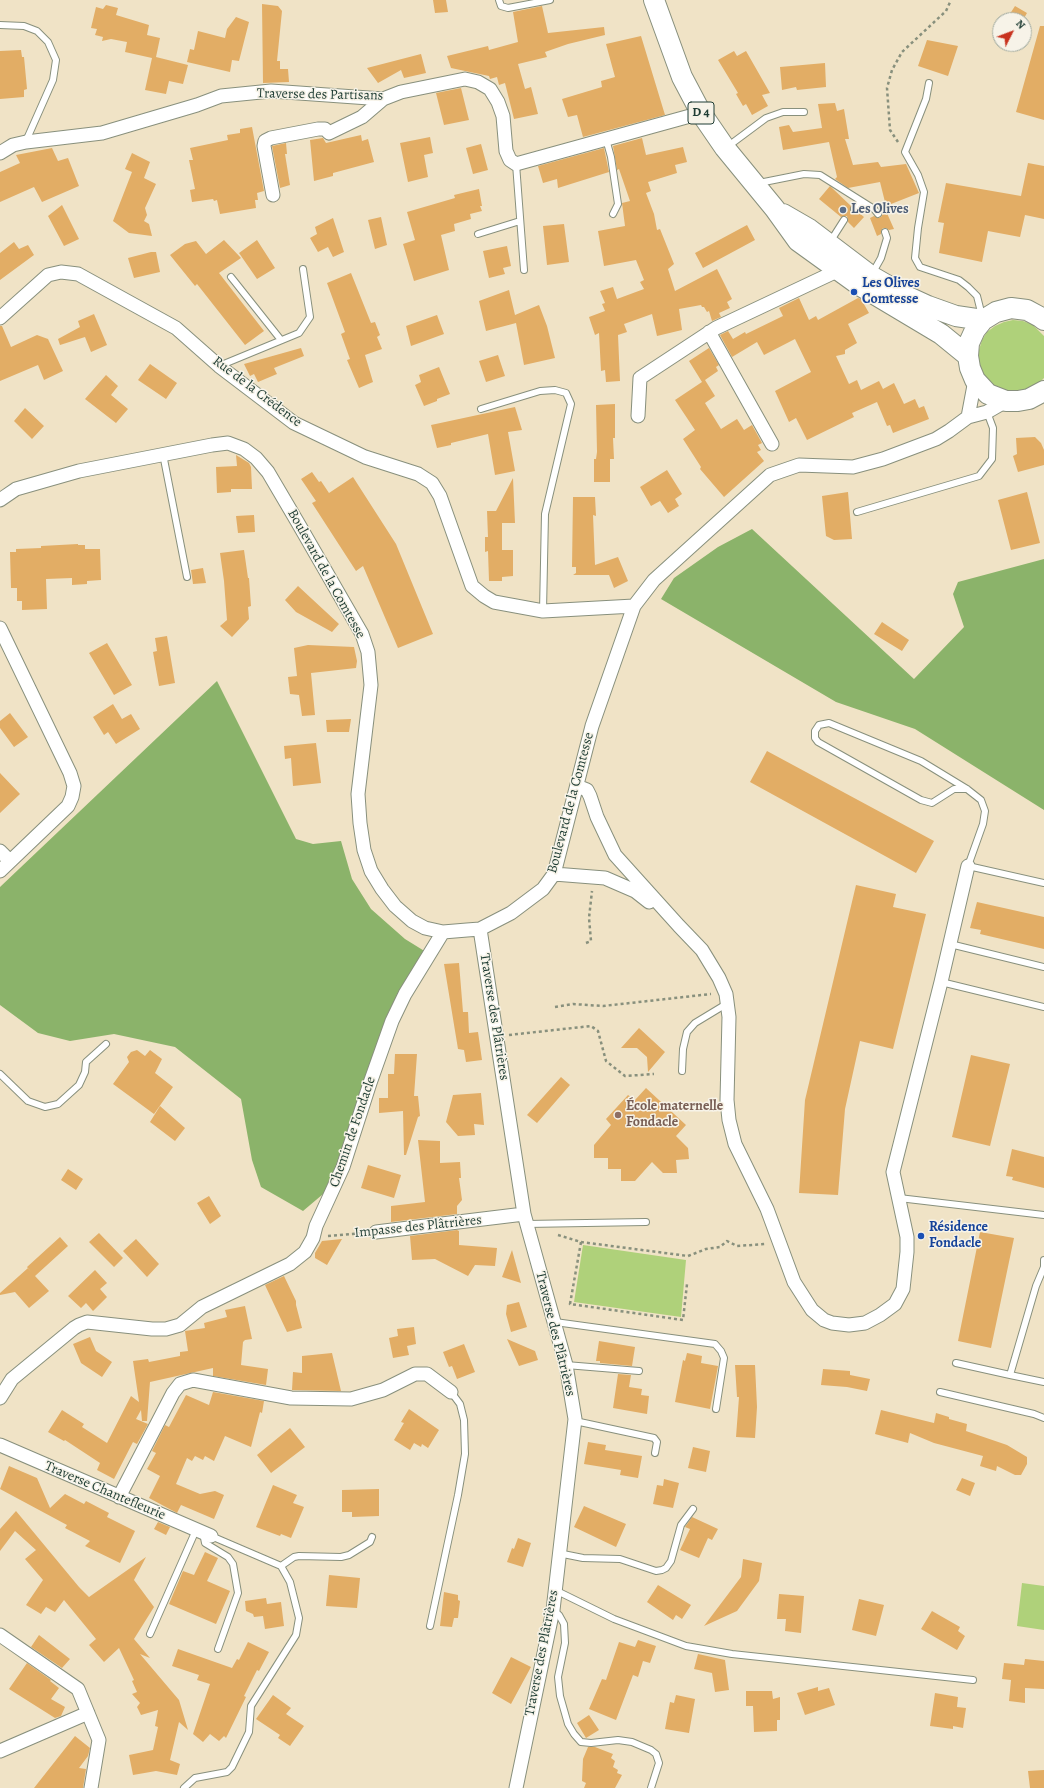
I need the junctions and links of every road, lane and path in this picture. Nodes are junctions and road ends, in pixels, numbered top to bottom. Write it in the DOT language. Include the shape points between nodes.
graph roads {
  1 [pos="499,0"];
  2 [pos="550,0"];
  3 [pos="654,0"];
  4 [pos="951,0"];
  5 [pos="0,25"];
  6 [pos="929,83"];
  7 [pos="383,99"];
  8 [pos="804,112"];
  9 [pos="701,113"];
  10 [pos="606,139"];
  11 [pos="26,142"];
  12 [pos="726,148"];
  13 [pos="905,152"];
  14 [pos="0,153"];
  15 [pos="516,164"];
  16 [pos="755,184"];
  17 [pos="273,195"];
  18 [pos="861,200"];
  19 [pos="854,209"];
  20 [pos="614,214"];
  21 [pos="878,214"];
  22 [pos="844,220"];
  23 [pos="520,221"];
  24 [pos="885,232"];
  25 [pos="478,234"];
  26 [pos="824,250"];
  27 [pos="303,269"];
  28 [pos="524,270"];
  29 [pos="839,270"];
  30 [pos="232,277"];
  31 [pos="867,282"];
  32 [pos="1043,317"];
  33 [pos="0,318"];
  34 [pos="984,320"];
  35 [pos="709,332"];
  36 [pos="281,340"];
  37 [pos="968,356"];
  38 [pos="219,366"];
  39 [pos="975,380"];
  40 [pos="1039,399"];
  41 [pos="1006,401"];
  42 [pos="481,409"];
  43 [pos="987,412"];
  44 [pos="638,416"];
  45 [pos="968,417"];
  46 [pos="772,444"];
  47 [pos="163,454"];
  48 [pos="0,500"];
  49 [pos="857,512"];
  50 [pos="187,577"];
  51 [pos="634,606"];
  52 [pos="543,611"];
  53 [pos="0,628"];
  54 [pos="577,786"];
  55 [pos="967,789"];
  56 [pos="0,851"];
  57 [pos="10,861"];
  58 [pos="968,866"];
  59 [pos="0,871"];
  60 [pos="554,874"];
  61 [pos="579,875"];
  62 [pos="1044,883"];
  63 [pos="679,926"];
  64 [pos="480,929"];
  65 [pos="443,932"];
  66 [pos="586,943"];
  67 [pos="950,944"];
  68 [pos="1044,967"];
  69 [pos="942,982"];
  70 [pos="726,1005"];
  71 [pos="1044,1006"];
  72 [pos="555,1007"];
  73 [pos="497,1036"];
  74 [pos="106,1044"];
  75 [pos="682,1072"];
  76 [pos="0,1074"];
  77 [pos="654,1074"];
  78 [pos="898,1198"];
  79 [pos="1044,1215"];
  80 [pos="646,1222"];
  81 [pos="526,1224"];
  82 [pos="376,1232"];
  83 [pos="313,1238"];
  84 [pos="581,1242"];
  85 [pos="779,1242"];
  86 [pos="1044,1260"];
  87 [pos="1044,1267"];
  88 [pos="687,1284"];
  89 [pos="555,1322"];
  90 [pos="956,1363"];
  91 [pos="566,1365"];
  92 [pos="639,1371"];
  93 [pos="1010,1375"];
  94 [pos="1044,1382"];
  95 [pos="451,1392"];
  96 [pos="940,1392"];
  97 [pos="0,1398"];
  98 [pos="716,1409"];
  99 [pos="1044,1418"];
  100 [pos="575,1421"];
  101 [pos="0,1445"];
  102 [pos="655,1453"];
  103 [pos="119,1497"];
  104 [pos="693,1509"];
  105 [pos="203,1533"];
  106 [pos="372,1537"];
  107 [pos="558,1553"];
  108 [pos="281,1566"];
  109 [pos="554,1590"];
  110 [pos="553,1610"];
  111 [pos="430,1626"];
  112 [pos="150,1634"];
  113 [pos="0,1635"];
  114 [pos="218,1649"];
  115 [pos="973,1680"];
  116 [pos="88,1713"];
  117 [pos="0,1751"];
  118 [pos="91,1788"];
  119 [pos="184,1788"];
  120 [pos="516,1788"];
  121 [pos="651,1788"];
  1 -- 2 [label="lane" via="501,6 508,8"];
  3 -- 9 [label="main road, D 4" via="682,78"];
  4 -- 13 [label="path" via="946,11 902,52 892,70 887,88 890,130"];
  5 -- 11 [label="lane" via="24,26 37,31 48,42 56,60 53,80"];
  6 -- 13 [label="lane" via="926,99"];
  7 -- 11 [label="street, Traverse des Partisans" via="271,91 220,96 102,133"];
  7 -- 15 [label="street, Traverse des Partisans" via="401,92 465,79 478,82 490,89 498,102 503,116 506,151 510,160"];
  7 -- 17 [label="street" via="362,117 329,133 318,129 265,141"];
  8 -- 12 [label="lane" via="783,112 766,118"];
  9 -- 10 [label="street"];
  9 -- 12 [label="main road, D 4"];
  10 -- 15 [label="street"];
  10 -- 20 [label="lane" via="618,204"];
  11 -- 14 [label="street, Traverse des Partisans" via="13,145"];
  12 -- 16 [label="main road, D 4"];
  13 -- 34 [label="lane" via="924,192 915,258 920,266 959,280 968,287 977,296"];
  15 -- 23 [label="lane"];
  16 -- 18 [label="lane" via="804,174 820,175"];
  16 -- 26 [label="main road, D 4" via="798,241"];
  18 -- 19 [label="lane"];
  18 -- 21 [label="lane"];
  22 -- 26 [label="lane"];
  23 -- 25 [label="lane"];
  23 -- 28 [label="lane"];
  24 -- 31 [label="lane" via="887,238 881,258"];
  26 -- 29 [label="main road, D 4"];
  26 -- 31 [label="main road, D 4"];
  27 -- 36 [label="lane" via="310,317 299,333"];
  29 -- 31 [label="main road, D 4"];
  29 -- 35 [label="street"];
  30 -- 36 [label="lane"];
  31 -- 34 [label="main road, D 4" via="956,316"];
  31 -- 37 [label="main road, D 4"];
  32 -- 34 [label="main road" via="1027,310 1011,308 996,312"];
  33 -- 38 [label="street, Rue de la Crédence" via="48,275 61,272 78,274 176,328"];
  34 -- 37 [label="main road" via="975,330 969,343"];
  35 -- 44 [label="street" via="640,378"];
  35 -- 46 [label="street"];
  36 -- 38 [label="lane"];
  37 -- 39 [label="main road"];
  38 -- 52 [label="street, Rue de la Crédence" via="294,423 365,457 418,474 432,483 440,496 472,586 494,602"];
  39 -- 41 [label="main road" via="988,394"];
  39 -- 45 [label="street"];
  40 -- 41 [label="main road"];
  41 -- 43 [label="street, Boulevard de la Comtesse"];
  42 -- 52 [label="lane" via="540,391 555,390 566,393 571,404 545,514"];
  43 -- 45 [label="street, Boulevard de la Comtesse"];
  43 -- 49 [label="lane" via="994,428 992,459 979,476"];
  45 -- 51 [label="street, Boulevard de la Comtesse" via="936,439 883,459 853,467 799,465 770,475 665,569"];
  47 -- 48 [label="street, Boulevard de la Comtesse" via="79,471 16,489"];
  47 -- 50 [label="lane"];
  47 -- 65 [label="street, Boulevard de la Comtesse" via="228,443 244,449 268,472 298,523 362,634 368,652 371,686 358,794 364,850 371,871 382,889 412,921 425,928"];
  51 -- 52 [label="street, Rue de la Crédence"];
  51 -- 54 [label="street, Boulevard de la Comtesse" via="592,726"];
  53 -- 57 [label="street" via="74,786 68,806"];
  54 -- 60 [label="street, Boulevard de la Comtesse"];
  54 -- 63 [label="street" via="587,790 615,855"];
  55 -- 55 [label="lane" via="921,761 829,723 819,725 815,731 818,742 921,800 932,803 954,789"];
  55 -- 58 [label="lane" via="981,800 985,811"];
  56 -- 57 [label="street"];
  57 -- 59 [label="street"];
  58 -- 62 [label="lane"];
  58 -- 67 [label="street"];
  60 -- 61 [label="street"];
  60 -- 64 [label="street, Boulevard de la Comtesse" via="543,889 528,902"];
  61 -- 63 [label="street" via="605,878 635,892"];
  61 -- 66 [label="path" via="580,887 591,884 591,941"];
  63 -- 70 [label="street" via="702,950 719,978 726,994"];
  64 -- 65 [label="street, Boulevard de la Comtesse"];
  64 -- 73 [label="street, Traverse des Plâtrières"];
  65 -- 83 [label="street, Chemin de Fondacle" via="405,994 392,1021 343,1167"];
  67 -- 68 [label="lane"];
  67 -- 69 [label="street"];
  69 -- 71 [label="lane"];
  69 -- 78 [label="street" via="893,1172"];
  70 -- 72 [label="path" via="721,992 603,1006 573,1004"];
  70 -- 75 [label="lane" via="695,1023 687,1032"];
  70 -- 85 [label="street" via="730,1017 727,1094 729,1120 735,1144 767,1209"];
  73 -- 77 [label="path" via="591,1026 598,1031 606,1061 624,1076"];
  73 -- 81 [label="street, Traverse des Plâtrières"];
  74 -- 76 [label="lane" via="86,1062 80,1085 58,1104 45,1106 28,1101"];
  78 -- 79 [label="lane"];
  78 -- 85 [label="street" via="907,1237 903,1289 896,1304 865,1323 832,1323 818,1315 802,1297"];
  80 -- 81 [label="lane"];
  81 -- 82 [label="street, Impasse des Plâtrières"];
  81 -- 84 [label="path"];
  81 -- 89 [label="street, Traverse des Plâtrières"];
  82 -- 83 [label="path, Impasse des Plâtrières"];
  83 -- 97 [label="street, Chemin de Fondacle" via="305,1252 290,1264 202,1307 180,1325 152,1329 87,1322 74,1328 12,1379"];
  84 -- 85 [label="path" via="688,1256 720,1247 727,1241 737,1246"];
  84 -- 88 [label="path" via="570,1304 683,1320"];
  86 -- 87 [label="lane"];
  87 -- 93 [label="lane"];
  89 -- 91 [label="street, Traverse des Plâtrières"];
  89 -- 98 [label="lane" via="715,1344 724,1358"];
  90 -- 93 [label="lane"];
  91 -- 92 [label="lane"];
  91 -- 100 [label="street, Traverse des Plâtrières"];
  93 -- 94 [label="lane"];
  95 -- 103 [label="street" via="427,1374 415,1374 383,1390 351,1399 291,1398 193,1380 180,1384"];
  95 -- 111 [label="lane" via="460,1404 464,1420 465,1454"];
  96 -- 99 [label="lane"];
  100 -- 102 [label="lane" via="654,1438 657,1442"];
  100 -- 107 [label="street, Traverse des Plâtrières"];
  101 -- 103 [label="street, Traverse Chantefleurie"];
  103 -- 105 [label="street, Traverse Chantefleurie"];
  104 -- 107 [label="lane" via="681,1525 671,1561 662,1570 656,1571 620,1559 583,1558"];
  105 -- 108 [label="lane"];
  105 -- 112 [label="lane"];
  105 -- 114 [label="lane" via="205,1543 228,1557 233,1564 238,1593"];
  106 -- 108 [label="lane" via="370,1542 342,1558 299,1556"];
  107 -- 109 [label="street, Traverse des Plâtrières"];
  108 -- 119 [label="lane" via="290,1582 297,1608 299,1618 296,1635 251,1706 249,1732 232,1768 227,1772 194,1778"];
  109 -- 110 [label="street, Traverse des Plâtrières"];
  109 -- 115 [label="lane" via="614,1619 686,1646 732,1654"];
  110 -- 120 [label="street, Traverse des Plâtrières"];
  110 -- 121 [label="lane" via="564,1624 565,1643 558,1677 568,1724 581,1742 618,1740 632,1742 651,1750 656,1754 659,1763"];
  113 -- 116 [label="street" via="78,1689"];
  116 -- 117 [label="street"];
  116 -- 118 [label="street" via="99,1740"];
}
